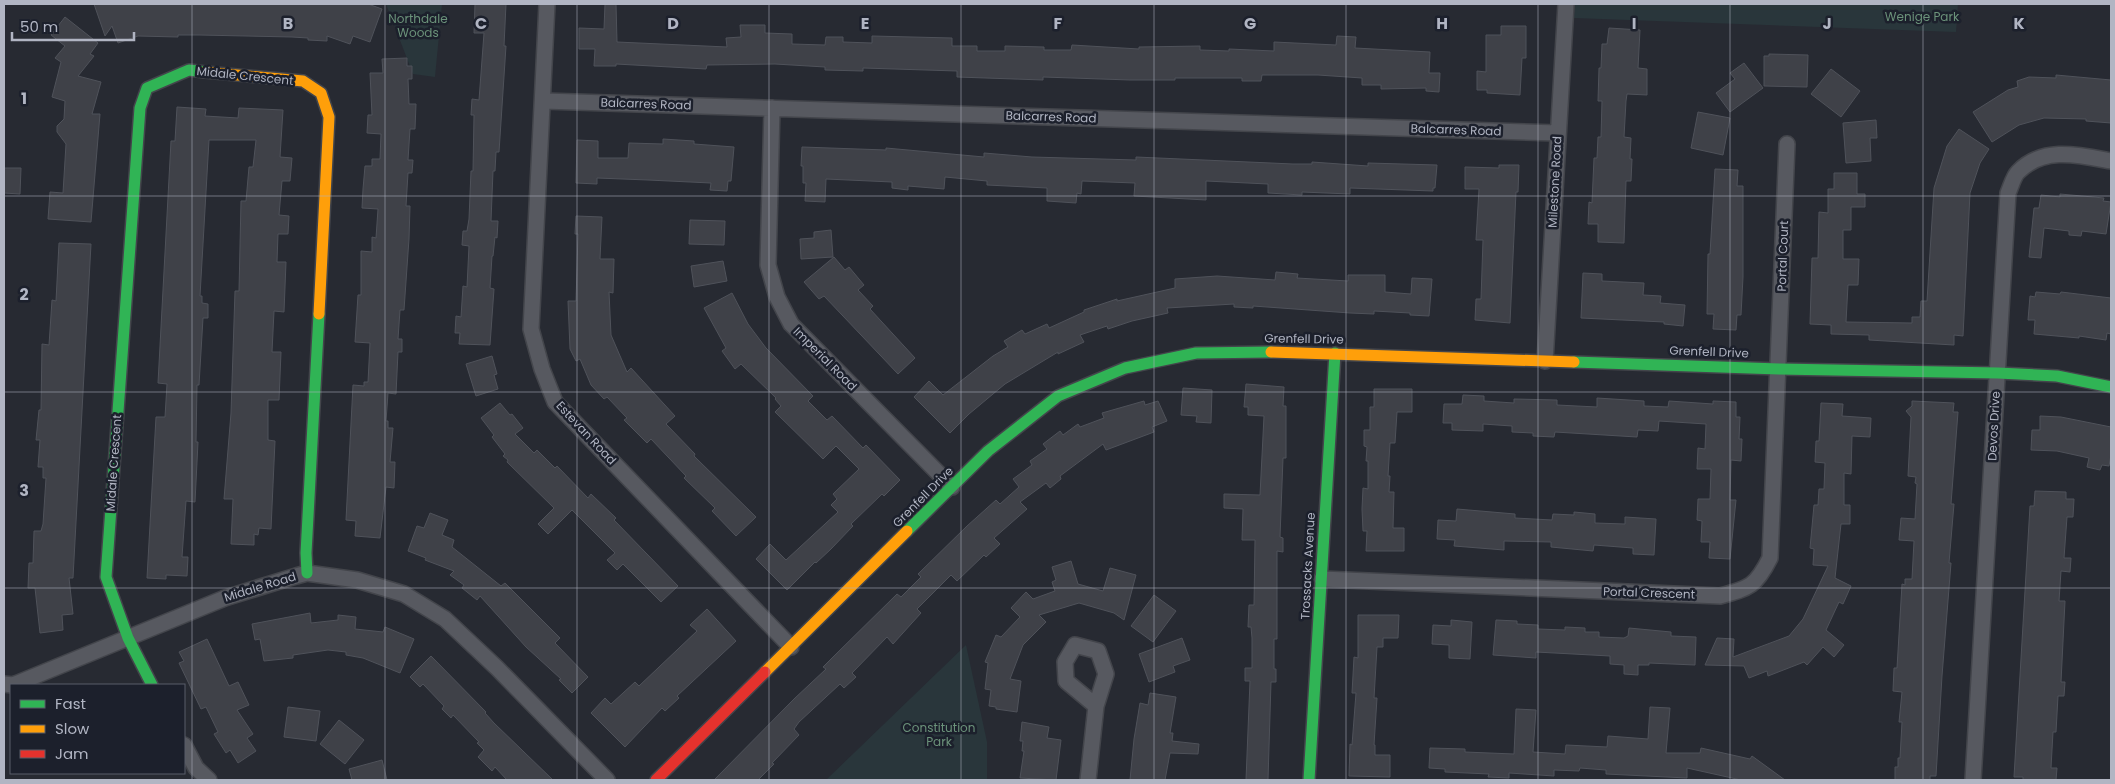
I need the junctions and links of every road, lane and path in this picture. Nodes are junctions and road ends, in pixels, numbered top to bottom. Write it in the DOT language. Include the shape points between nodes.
graph roads {
  1 [pos="547,4"];
  2 [pos="1566,4"];
  3 [pos="544,100"];
  4 [pos="772,108"];
  5 [pos="1558,133"];
  6 [pos="1787,144"];
  7 [pos="2111,161"];
  8 [pos="1335,353"];
  9 [pos="1545,361"];
  10 [pos="1778,369"];
  11 [pos="1998,373"];
  12 [pos="2111,387"];
  13 [pos="952,487"];
  14 [pos="307,573"];
  15 [pos="1322,579"];
  16 [pos="128,638"];
  17 [pos="791,647"];
  18 [pos="16,684"];
  19 [pos="151,684"];
  20 [pos="1096,706"];
  21 [pos="185,747"];
  22 [pos="210,780"];
  23 [pos="607,780"];
  24 [pos="656,780"];
  25 [pos="1088,780"];
  26 [pos="1309,780"];
  27 [pos="1973,780"];
  1 -- 3 [label="street, Estevan Road"];
  2 -- 5 [label="street, Milestone Road"];
  3 -- 4 [label="street, Balcarres Road"];
  3 -- 17 [label="street, Estevan Road" via="531,330 555,402"];
  4 -- 5 [label="street, Balcarres Road"];
  4 -- 13 [label="street, Imperial Road" via="768,265 777,297 791,324"];
  5 -- 9 [label="street, Milestone Road"];
  6 -- 10 [label="street, Portal Court"];
  7 -- 11 [label="street, Devos Drive" via="2076,154 2044,156 2016,173 2008,194"];
  8 -- 9 [label="street, Grenfell Drive"];
  8 -- 13 [label="street, Grenfell Drive" via="1196,353 1125,368 1058,396 988,451"];
  8 -- 15 [label="street, Trossacks Avenue"];
  9 -- 10 [label="street, Grenfell Drive"];
  10 -- 11 [label="street, Grenfell Drive"];
  10 -- 15 [label="street, Portal Crescent" via="1770,558 1761,576 1746,589 1720,596"];
  11 -- 12 [label="street, Grenfell Drive" via="2057,376"];
  11 -- 27 [label="street, Devos Drive"];
  13 -- 17 [label="street, Grenfell Drive"];
  14 -- 16 [label="street, Midale Road" via="225,598"];
  14 -- 16 [label="street, Midale Crescent" via="329,116 322,93 303,81 189,70 147,88 140,108 106,577"];
  14 -- 23 [label="street, Midale Road" via="357,580 404,594 445,619"];
  15 -- 26 [label="street, Trossacks Avenue"];
  16 -- 18 [label="street, Midale Road"];
  16 -- 19 [label="street, Midale Crescent"];
  17 -- 24 [label="street, Grenfell Drive"];
  20 -- 25 [label="street"];
  21 -- 22 [label="street" via="196,768"];
}
